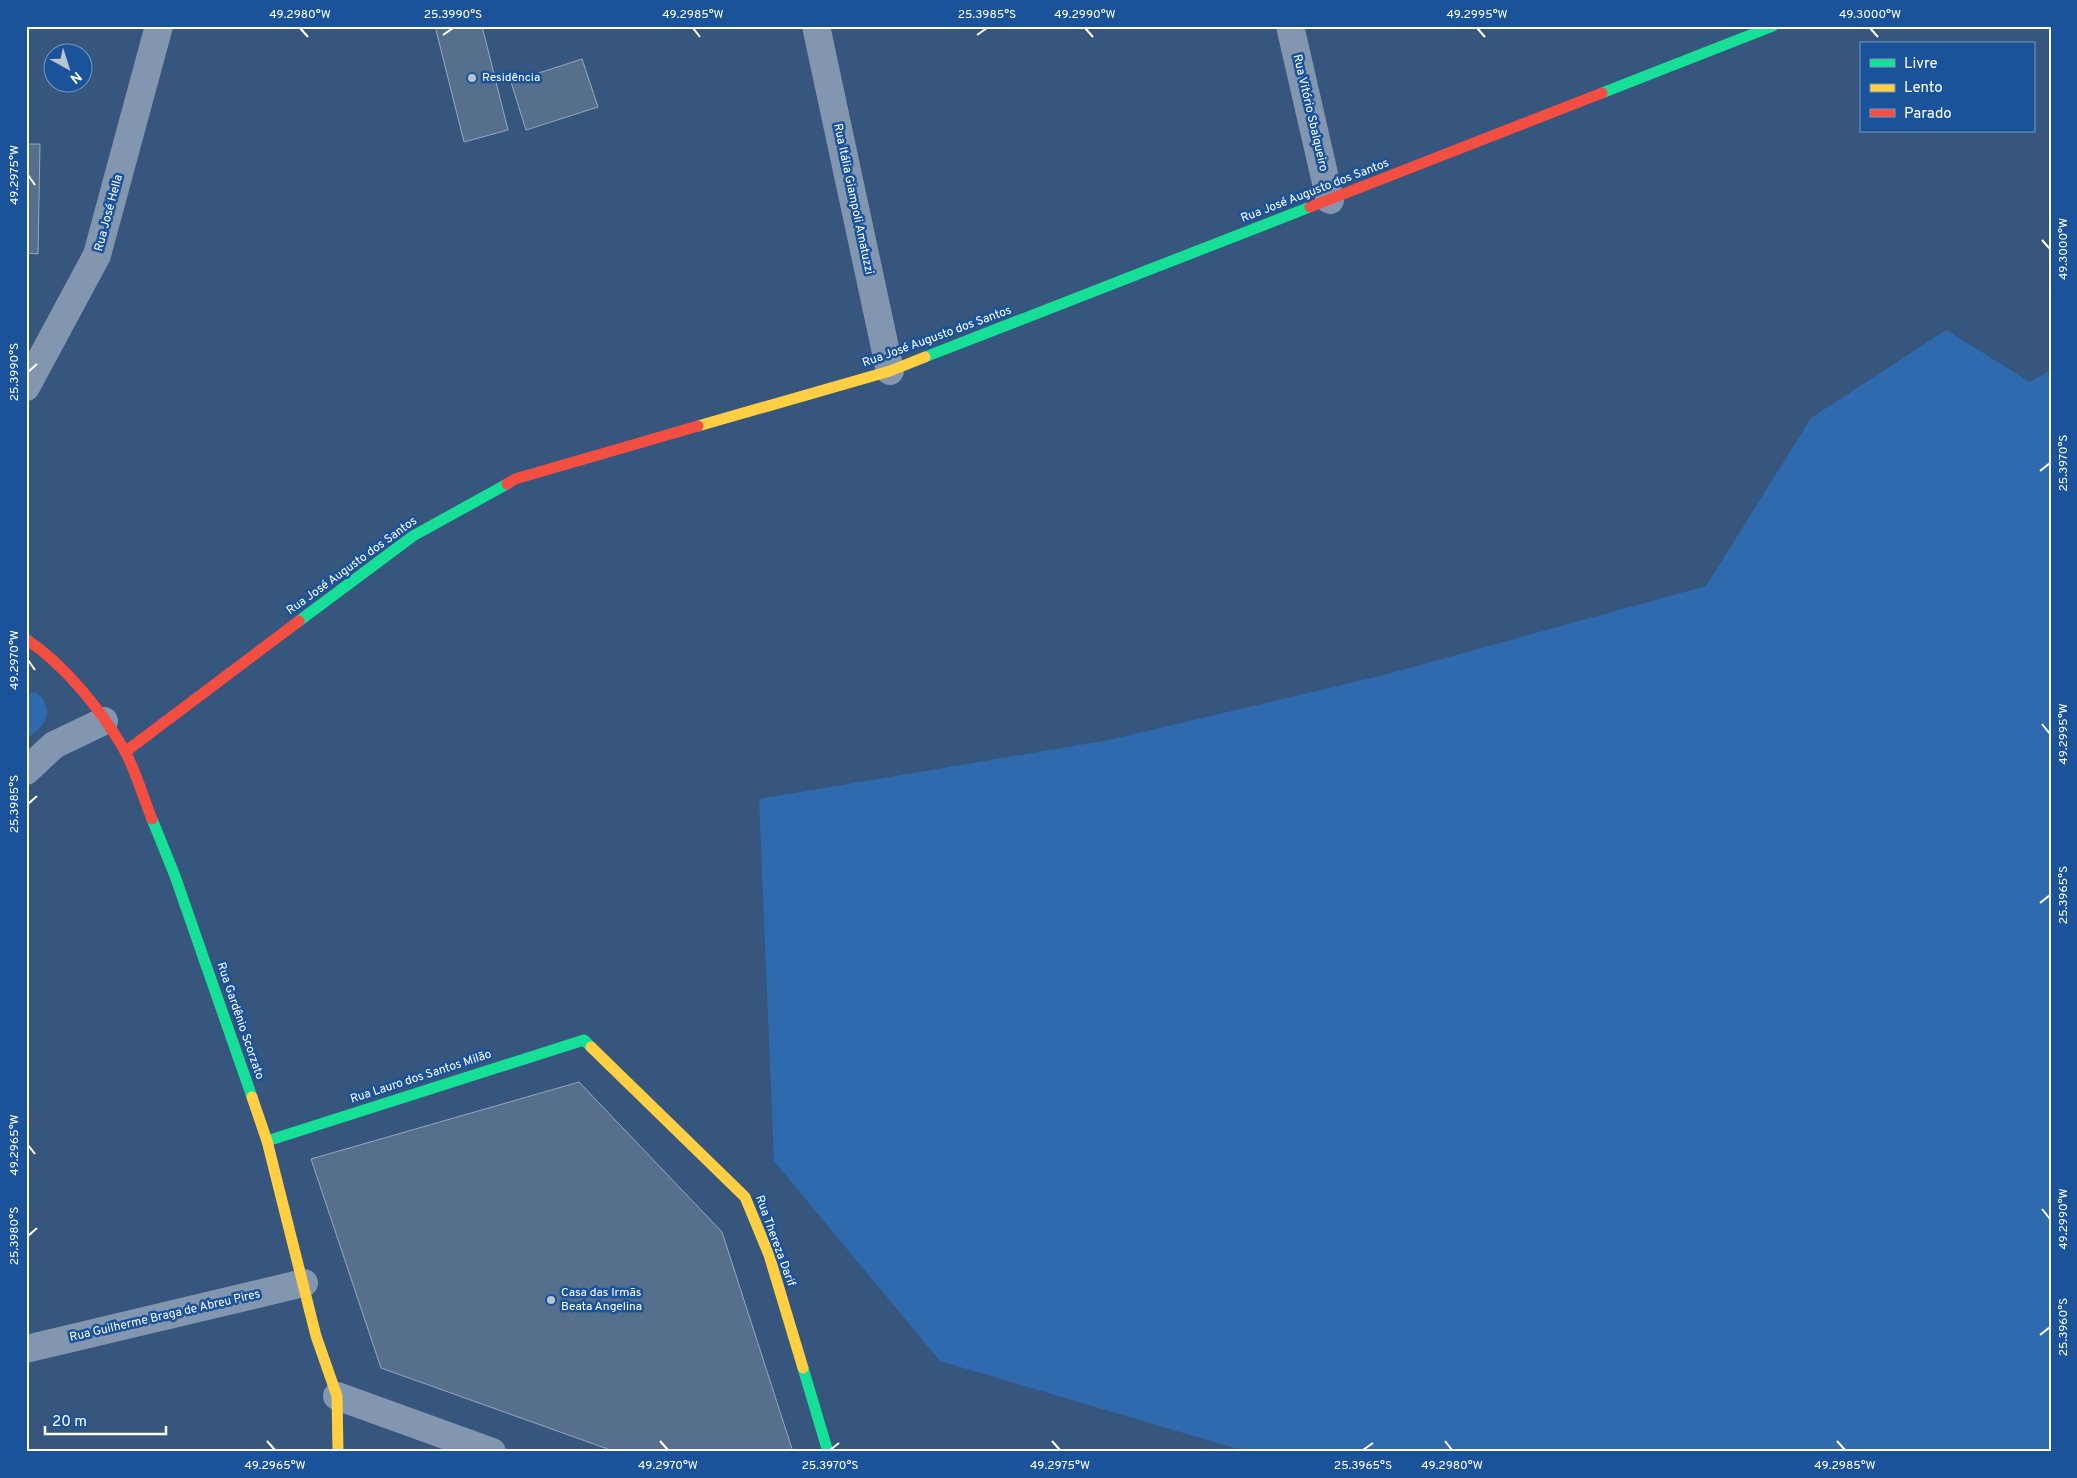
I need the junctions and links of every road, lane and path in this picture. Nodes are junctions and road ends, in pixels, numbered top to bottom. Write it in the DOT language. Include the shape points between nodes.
graph roads {
  1 [pos="160,26"];
  2 [pos="816,26"];
  3 [pos="1290,26"];
  4 [pos="1767,27"];
  5 [pos="1330,200"];
  6 [pos="890,371"];
  7 [pos="26,387"];
  8 [pos="26,640"];
  9 [pos="104,721"];
  10 [pos="125,752"];
  11 [pos="26,771"];
  12 [pos="584,1040"];
  13 [pos="267,1141"];
  14 [pos="304,1283"];
  15 [pos="26,1349"];
  16 [pos="337,1396"];
  17 [pos="338,1452"];
  18 [pos="492,1452"];
  19 [pos="828,1452"];
  1 -- 7 [label="street, Rua José Hella" via="97,255"];
  2 -- 6 [label="street, Rua Itália Giampoli Amatuzzi"];
  3 -- 5 [label="street, Rua Vitório Sbalqueiro"];
  4 -- 5 [label="street, Rua José Augusto dos Santos"];
  5 -- 6 [label="street, Rua José Augusto dos Santos"];
  6 -- 10 [label="street, Rua José Augusto dos Santos" via="515,479 412,536"];
  8 -- 9 [label="street, Rua Gardênio Scorzato" via="53,659 84,692"];
  9 -- 10 [label="street, Rua Gardênio Scorzato"];
  9 -- 11 [label="street" via="54,745"];
  10 -- 13 [label="street, Rua Gardênio Scorzato" via="175,876"];
  12 -- 13 [label="street, Rua Lauro dos Santos Milão"];
  12 -- 19 [label="street, Rua Thereza Darif" via="745,1197 769,1256"];
  13 -- 14 [label="street, Rua Gardênio Scorzato"];
  14 -- 15 [label="street, Rua Guilherme Braga de Abreu Pires"];
  14 -- 16 [label="street, Rua Gardênio Scorzato" via="316,1336"];
  16 -- 17 [label="street, Rua Gardênio Scorzato"];
  16 -- 18 [label="street"];
}
